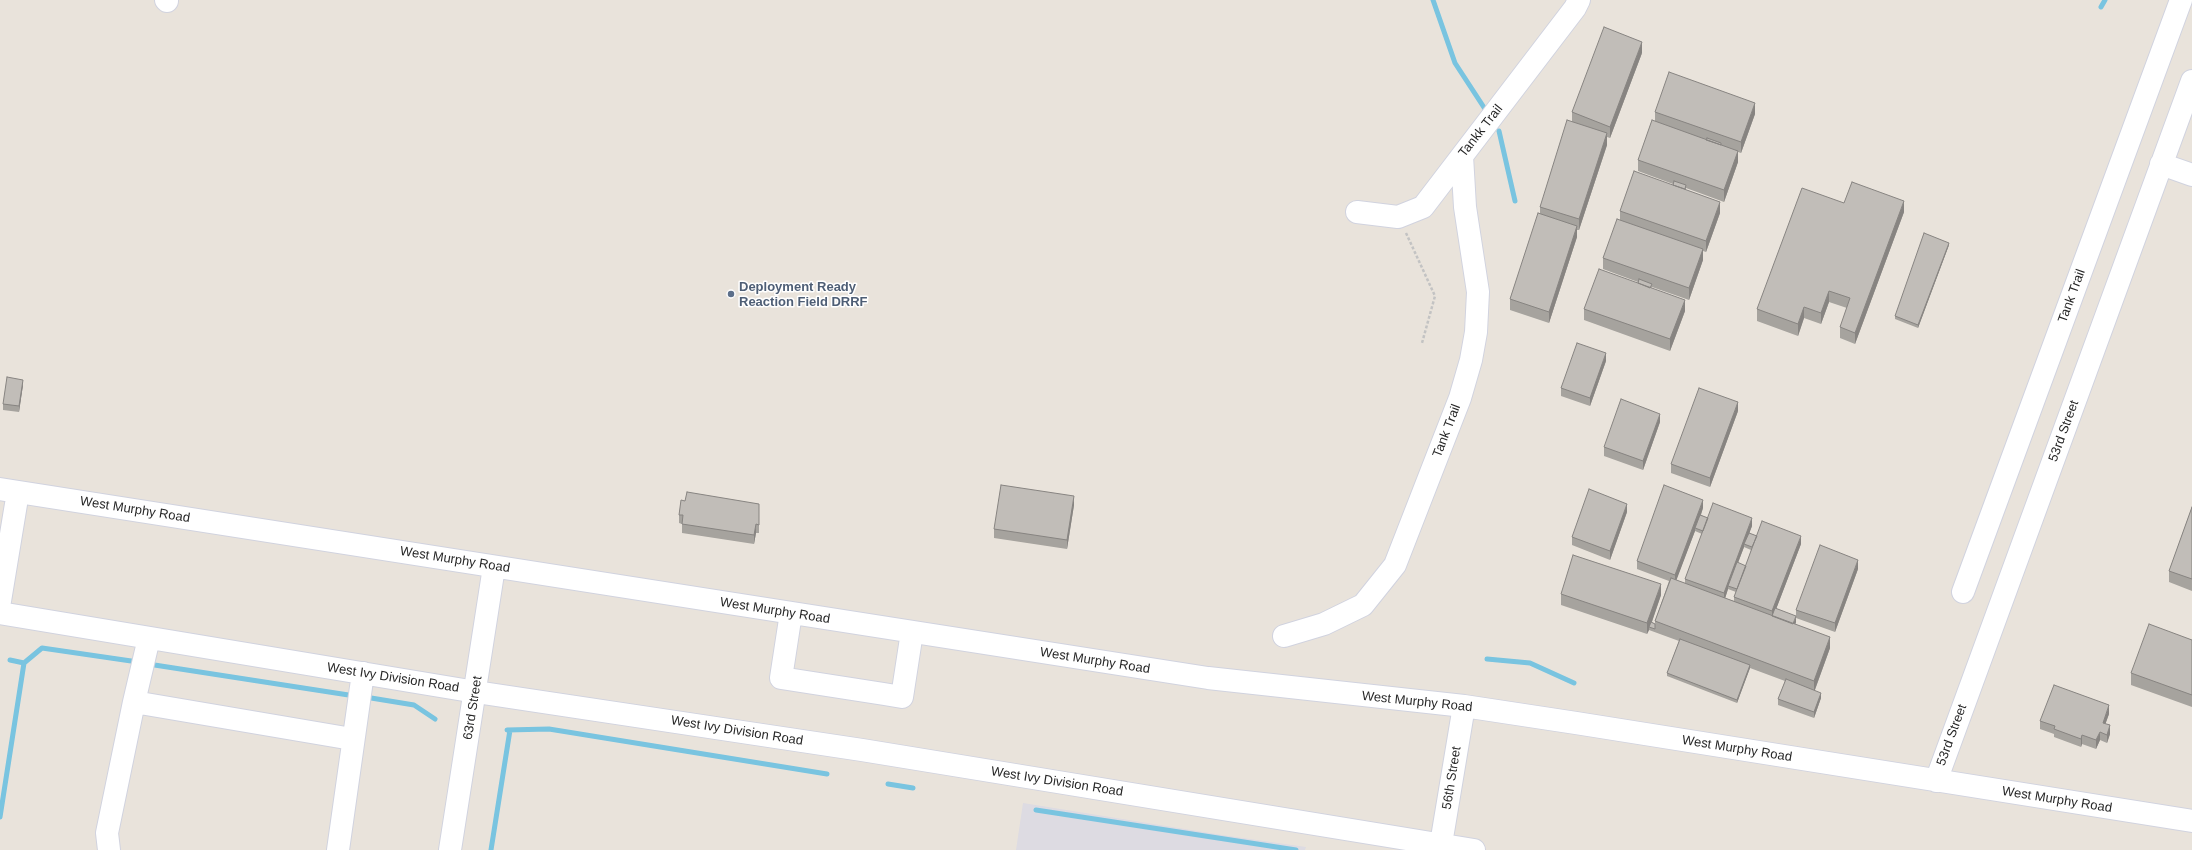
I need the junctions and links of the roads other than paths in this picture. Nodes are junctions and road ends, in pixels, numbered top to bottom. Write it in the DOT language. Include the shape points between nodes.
graph roads {
  1 [pos="1579,0"];
  2 [pos="2181,0"];
  3 [pos="2192,81"];
  4 [pos="1462,156"];
  5 [pos="2162,164"];
  6 [pos="2192,176"];
  7 [pos="1357,212"];
  8 [pos="9,491"];
  9 [pos="494,566"];
  10 [pos="1963,592"];
  11 [pos="0,601"];
  12 [pos="0,613"];
  13 [pos="791,613"];
  14 [pos="912,632"];
  15 [pos="1284,636"];
  16 [pos="149,638"];
  17 [pos="363,673"];
  18 [pos="476,692"];
  19 [pos="134,702"];
  20 [pos="1464,706"];
  21 [pos="352,739"];
  22 [pos="1936,781"];
  23 [pos="2192,821"];
  24 [pos="1441,848"];
  25 [pos="109,850"];
  26 [pos="338,850"];
  27 [pos="450,850"];
  28 [pos="1474,850"];
  1 -- 4 [label="street, Tankk Trail"];
  2 -- 10 [label="street, Tank Trail"];
  3 -- 5 [label="street, 53rd Street"];
  4 -- 7 [label="street, Tankk Trail" via="1423,207 1398,217"];
  4 -- 15 [label="street, Tank Trail" via="1465,207 1478,292 1476,332 1460,398 1395,565 1363,605 1324,624"];
  5 -- 6 [label="street"];
  5 -- 22 [label="street, 53rd Street"];
  8 -- 9 [label="street, West Murphy Road"];
  8 -- 11 [label="street"];
  9 -- 13 [label="street, West Murphy Road"];
  9 -- 18 [label="street, 63rd Street"];
  12 -- 16 [label="street, West Ivy Division Road"];
  13 -- 14 [label="street, West Murphy Road"];
  13 -- 14 [label="street" via="781,678 902,697"];
  14 -- 20 [label="street, West Murphy Road" via="1208,678"];
  16 -- 17 [label="street, West Ivy Division Road"];
  16 -- 19 [label="street"];
  17 -- 18 [label="street, West Ivy Division Road"];
  17 -- 21 [label="street"];
  18 -- 24 [label="street, West Ivy Division Road" via="869,751"];
  18 -- 27 [label="street, 63rd Street"];
  19 -- 21 [label="street"];
  19 -- 25 [label="street" via="107,833"];
  20 -- 22 [label="street, West Murphy Road"];
  20 -- 24 [label="street, 56th Street"];
  21 -- 26 [label="street"];
  22 -- 23 [label="street, West Murphy Road"];
  24 -- 28 [label="street, West Ivy Division Road"];
}
